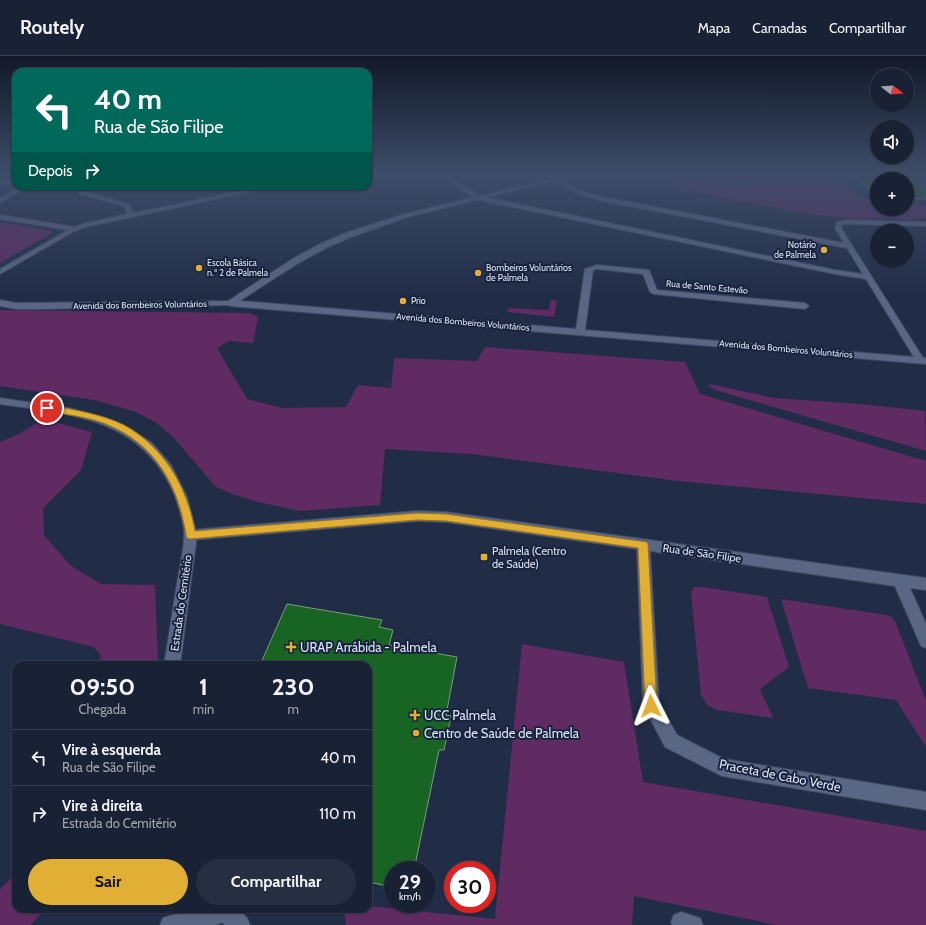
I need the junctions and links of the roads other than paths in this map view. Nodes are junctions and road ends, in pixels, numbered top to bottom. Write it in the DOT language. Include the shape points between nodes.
graph roads {
  1 [pos="131,215"];
  2 [pos="412,215"];
  3 [pos="558,215"];
  4 [pos="684,215"];
  5 [pos="0,216"];
  6 [pos="926,224"];
  7 [pos="75,229"];
  8 [pos="850,246"];
  9 [pos="0,272"];
  10 [pos="869,277"];
  11 [pos="0,303"];
  12 [pos="230,303"];
  13 [pos="805,306"];
  14 [pos="580,332"];
  15 [pos="923,360"];
  16 [pos="0,401"];
  17 [pos="190,535"];
  18 [pos="643,544"];
  19 [pos="900,580"];
  20 [pos="926,584"];
  21 [pos="926,641"];
  22 [pos="173,661"];
  23 [pos="926,801"];
  24 [pos="218,913"];
  25 [pos="227,913"];
  26 [pos="170,925"];
  27 [pos="240,925"];
  1 -- 7 [label="street"];
  2 -- 12 [label="street" via="325,245"];
  3 -- 10 [label="street"];
  4 -- 8 [label="street"];
  5 -- 7 [label="street"];
  6 -- 8 [label="street" via="839,223 838,228"];
  7 -- 9 [label="street"];
  8 -- 10 [label="street"];
  10 -- 15 [label="street"];
  11 -- 12 [label="street, Avenida dos Bombeiros Voluntários" via="23,306"];
  12 -- 14 [label="street, Avenida dos Bombeiros Voluntários"];
  13 -- 14 [label="street, Rua de Santo Estevão" via="654,292 646,272 597,267 590,269"];
  14 -- 15 [label="street, Avenida dos Bombeiros Voluntários"];
  16 -- 17 [label="street, Estrada do Cemitério" via="87,416 120,427 132,434 158,456 168,469 187,514"];
  17 -- 18 [label="street, Rua de São Filipe" via="417,516 446,517"];
  17 -- 22 [label="street, Estrada do Cemitério"];
  18 -- 19 [label="street, Rua de São Filipe"];
  18 -- 23 [label="street, Praceta de Cabo Verde" via="651,706 671,741 722,767"];
  19 -- 20 [label="street, Rua de São Filipe"];
  19 -- 21 [label="street"];
  24 -- 26 [label="street" via="199,922"];
  25 -- 27 [label="street"];
}
